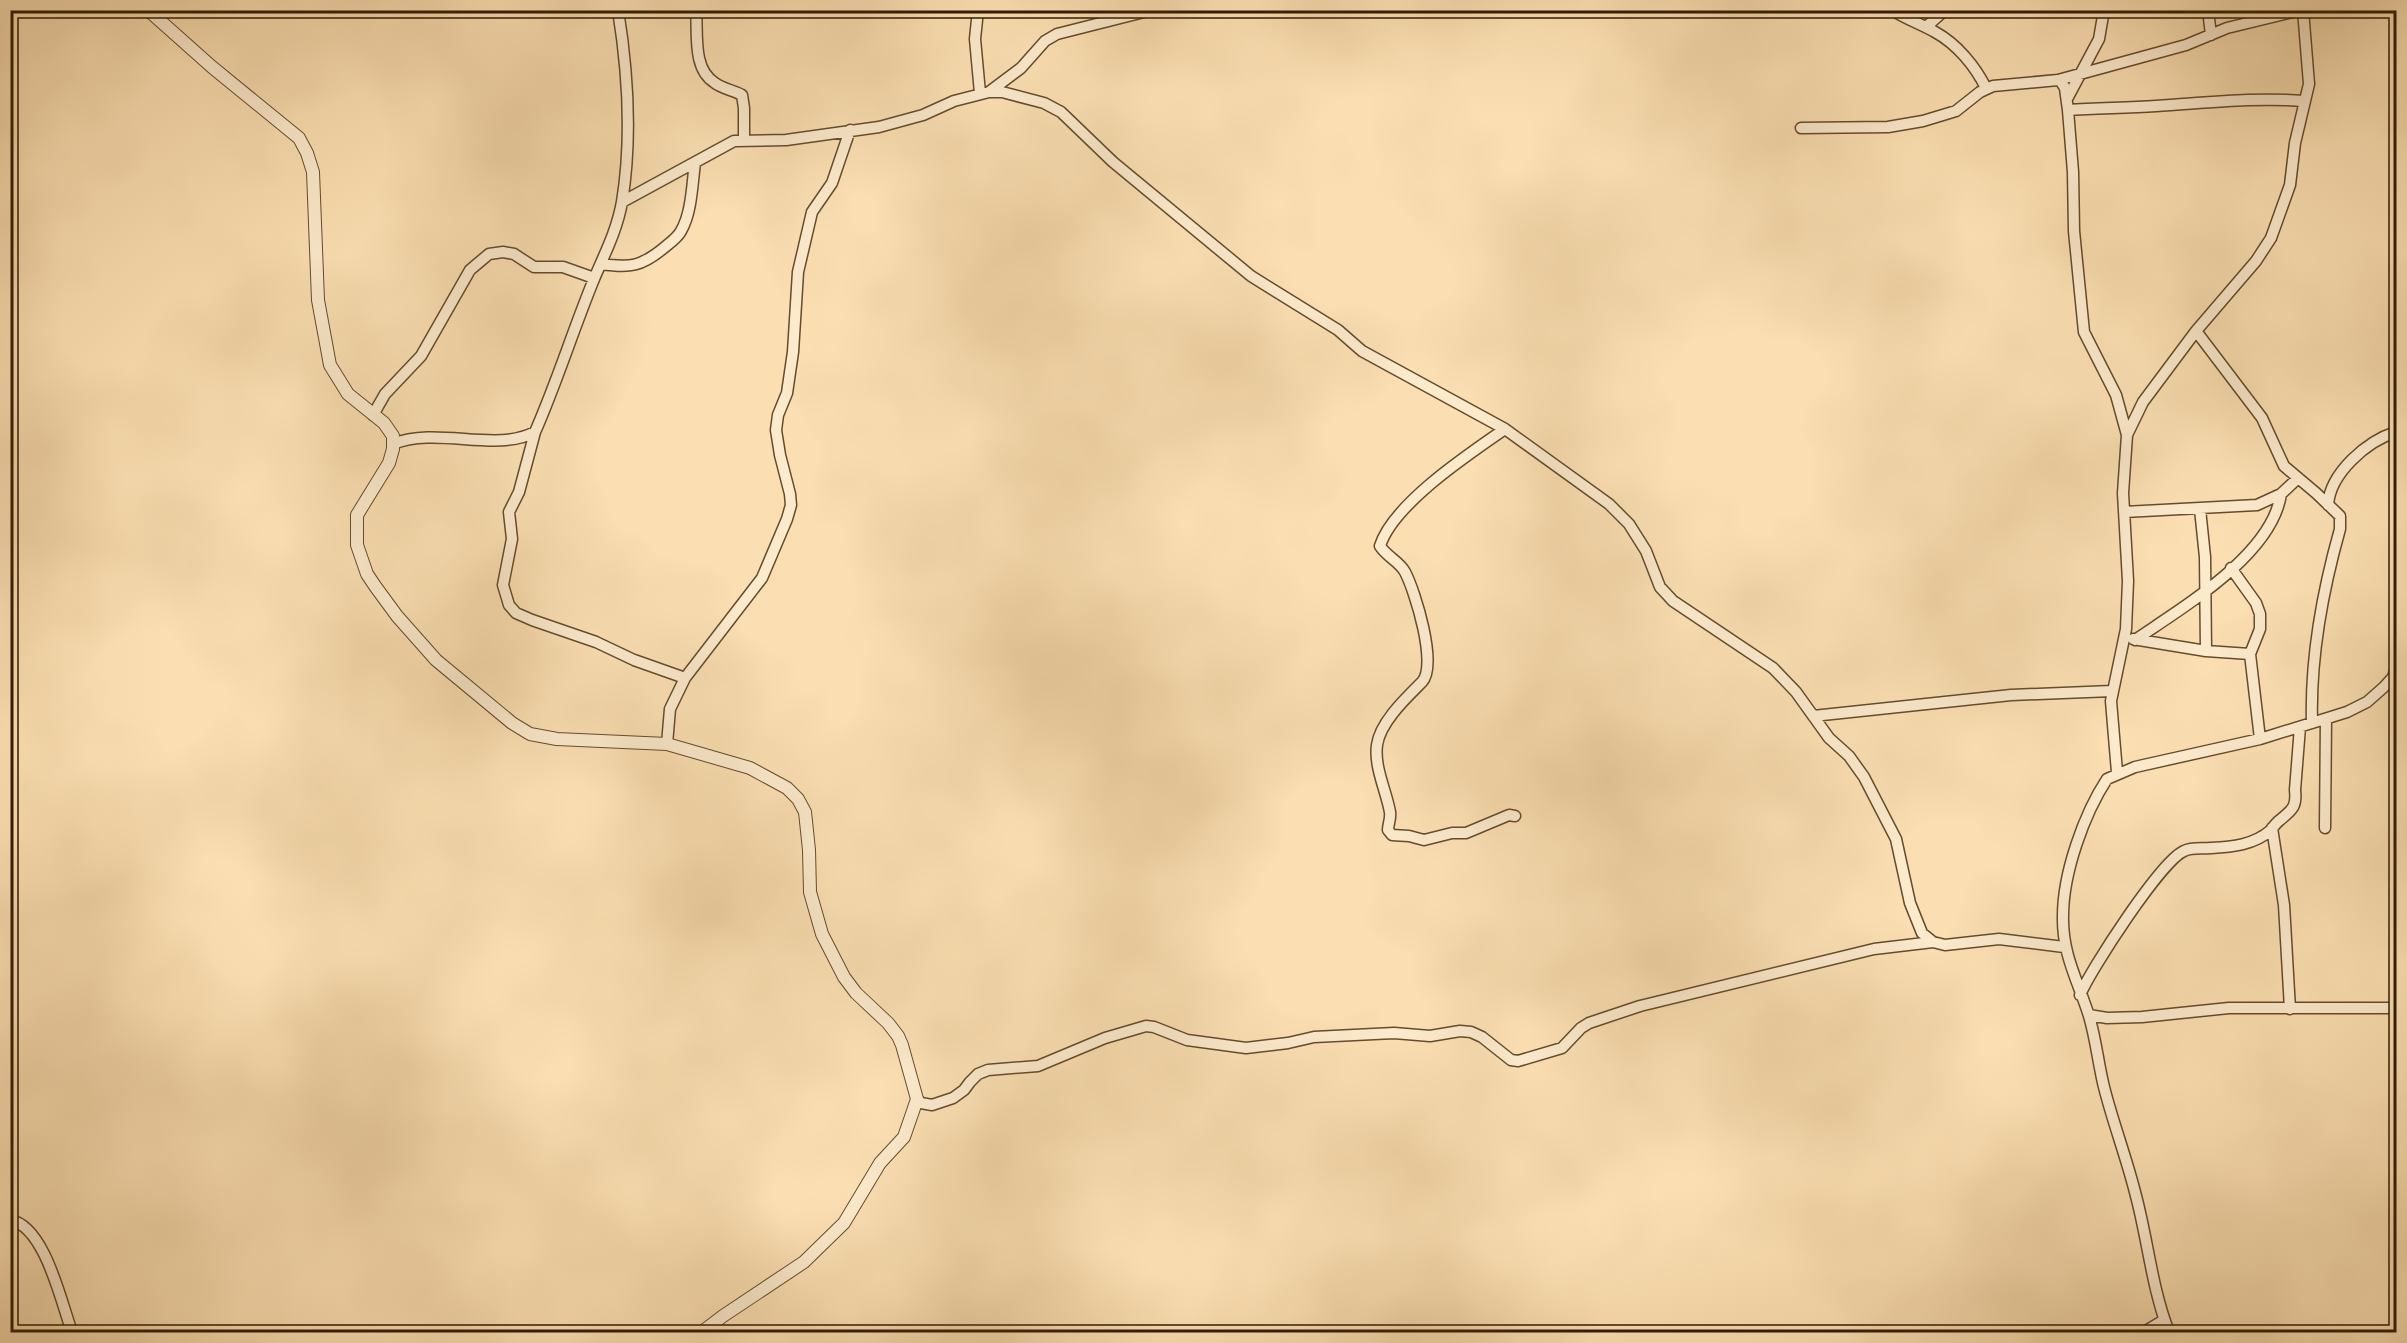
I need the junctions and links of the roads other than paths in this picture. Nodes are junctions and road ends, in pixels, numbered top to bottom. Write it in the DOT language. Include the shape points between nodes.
graph roads {
  1 [pos="148,10"];
  2 [pos="618,10"];
  3 [pos="696,10"];
  4 [pos="978,10"];
  5 [pos="1152,10"];
  6 [pos="1892,10"];
  7 [pos="1945,10"];
  8 [pos="2104,10"];
  9 [pos="2208,10"];
  10 [pos="2302,10"];
  11 [pos="1926,27"];
  12 [pos="2211,35"];
  13 [pos="2082,74"];
  14 [pos="2060,80"];
  15 [pos="1986,88"];
  16 [pos="985,93"];
  17 [pos="2305,101"];
  18 [pos="2068,105"];
  19 [pos="1801,128"];
  20 [pos="850,130"];
  21 [pos="744,141"];
  22 [pos="695,163"];
  23 [pos="622,202"];
  24 [pos="601,264"];
  25 [pos="594,278"];
  26 [pos="2196,331"];
  27 [pos="373,415"];
  28 [pos="1505,429"];
  29 [pos="535,432"];
  30 [pos="2397,432"];
  31 [pos="2127,435"];
  32 [pos="393,444"];
  33 [pos="2297,479"];
  34 [pos="2329,492"];
  35 [pos="2316,493"];
  36 [pos="2281,494"];
  37 [pos="2328,505"];
  38 [pos="2200,509"];
  39 [pos="2124,512"];
  40 [pos="2231,568"];
  41 [pos="2204,593"];
  42 [pos="2130,639"];
  43 [pos="2206,651"];
  44 [pos="2250,654"];
  45 [pos="2397,668"];
  46 [pos="685,678"];
  47 [pos="2112,691"];
  48 [pos="1813,716"];
  49 [pos="2326,719"];
  50 [pos="2312,723"];
  51 [pos="2300,727"];
  52 [pos="2260,739"];
  53 [pos="667,744"];
  54 [pos="2117,772"];
  55 [pos="1515,816"];
  56 [pos="2272,828"];
  57 [pos="2325,828"];
  58 [pos="1933,942"];
  59 [pos="2064,947"];
  60 [pos="2080,995"];
  61 [pos="2397,1008"];
  62 [pos="2290,1009"];
  63 [pos="2089,1015"];
  64 [pos="917,1099"];
  65 [pos="10,1220"];
  66 [pos="2164,1320"];
  67 [pos="72,1332"];
  68 [pos="702,1332"];
  69 [pos="2144,1332"];
  70 [pos="2169,1332"];
  1 -- 27 [label="street" via="299,138 313,172 318,300 330,364 348,394"];
  2 -- 23 [label="street" via="626,94"];
  3 -- 21 [label="street" via="704,73 714,83 742,95"];
  4 -- 16 [label="street" via="975,39"];
  5 -- 16 [label="street" via="1057,34 1045,41 1021,68"];
  6 -- 11 [label="street"];
  7 -- 11 [label="street"];
  8 -- 13 [label="street" via="2099,39"];
  9 -- 12 [label="street"];
  10 -- 12 [label="street" via="2239,24"];
  10 -- 17 [label="street" via="2309,73"];
  11 -- 15 [label="street" via="1976,68"];
  12 -- 13 [label="street"];
  13 -- 14 [label="street"];
  13 -- 18 [label="street"];
  14 -- 15 [label="street"];
  14 -- 18 [label="street"];
  15 -- 19 [label="street" via="1956,111 1923,121 1888,127"];
  16 -- 20 [label="street" via="923,115"];
  16 -- 28 [label="street" via="1022,96 1061,112 1113,162 1251,276 1338,330 1362,351"];
  17 -- 18 [label="street"];
  17 -- 26 [label="street" via="2290,185 2271,238"];
  18 -- 31 [label="street" via="2084,332 2116,395"];
  20 -- 21 [label="street" via="786,140"];
  20 -- 46 [label="street" via="832,183 812,212 798,272 793,352 777,430 790,494 787,519 762,578"];
  21 -- 22 [label="street" via="724,145"];
  22 -- 23 [label="street"];
  22 -- 24 [label="street" via="689,206 681,231 671,242 641,264"];
  23 -- 24 [label="street" via="614,238"];
  24 -- 25 [label="street"];
  25 -- 27 [label="street" via="563,267 534,267 514,254 489,254 470,270 428,346 385,394"];
  25 -- 29 [label="street"];
  26 -- 31 [label="street" via="2143,402"];
  26 -- 33 [label="street" via="2256,410 2284,466"];
  27 -- 32 [label="street" via="393,436"];
  28 -- 48 [label="street" via="1609,504 1629,524 1646,551 1660,587 1673,601 1773,668"];
  28 -- 55 [label="street" via="1416,497 1381,542 1385,554 1407,574 1427,638 1429,664 1425,680 1400,702 1377,747 1390,812 1388,830 1392,835 1424,840 1466,833"];
  29 -- 32 [label="street" via="525,438 429,437 407,438"];
  29 -- 46 [label="street" via="519,492 509,512 512,539 503,585 509,605 532,620"];
  30 -- 34 [label="street" via="2353,459"];
  31 -- 39 [label="street"];
  32 -- 53 [label="street" via="389,463 357,515 357,545 375,586 436,660 530,734 557,740"];
  33 -- 35 [label="street"];
  33 -- 36 [label="street"];
  34 -- 35 [label="street"];
  34 -- 37 [label="street"];
  35 -- 37 [label="street"];
  36 -- 38 [label="street" via="2257,505"];
  36 -- 40 [label="street" via="2263,536"];
  37 -- 50 [label="street" via="2341,522 2313,654"];
  38 -- 39 [label="street"];
  38 -- 41 [label="street"];
  39 -- 42 [label="street"];
  40 -- 41 [label="street"];
  40 -- 44 [label="street" via="2260,614 2260,629"];
  41 -- 42 [label="street"];
  41 -- 43 [label="street"];
  42 -- 43 [label="street"];
  42 -- 47 [label="street"];
  43 -- 44 [label="street"];
  44 -- 52 [label="street"];
  45 -- 49 [label="street" via="2367,702"];
  46 -- 53 [label="street" via="670,709"];
  47 -- 48 [label="street" via="2000,696"];
  47 -- 54 [label="street"];
  48 -- 58 [label="street" via="1849,756 1875,798 1896,839 1917,925"];
  49 -- 50 [label="street"];
  49 -- 57 [label="street"];
  50 -- 51 [label="street"];
  51 -- 52 [label="street"];
  51 -- 56 [label="street" via="2296,806"];
  52 -- 54 [label="street"];
  53 -- 64 [label="street" via="750,768 787,788 798,799 805,812 810,892 822,934 844,977 898,1036"];
  54 -- 59 [label="street" via="2099,790 2070,866 2063,907"];
  56 -- 60 [label="street" via="2241,845 2189,849 2175,856 2146,889 2087,977"];
  56 -- 62 [label="street" via="2284,905"];
  58 -- 59 [label="street" via="1945,945 1999,939"];
  58 -- 64 [label="street" via="1874,949 1641,1006 1589,1023 1562,1048 1518,1061 1471,1032 1314,1037 1246,1048 1187,1040 1146,1026 1038,1066 988,1070 978,1074 953,1098 932,1105"];
  59 -- 60 [label="street"];
  60 -- 63 [label="street"];
  61 -- 62 [label="street"];
  62 -- 63 [label="street" via="2229,1008 2130,1017"];
  63 -- 66 [label="street"];
  64 -- 68 [label="street" via="904,1137 880,1162 837,1232 804,1262"];
  65 -- 67 [label="street" via="19,1222 40,1244"];
  66 -- 69 [label="street"];
  66 -- 70 [label="street"];
}
